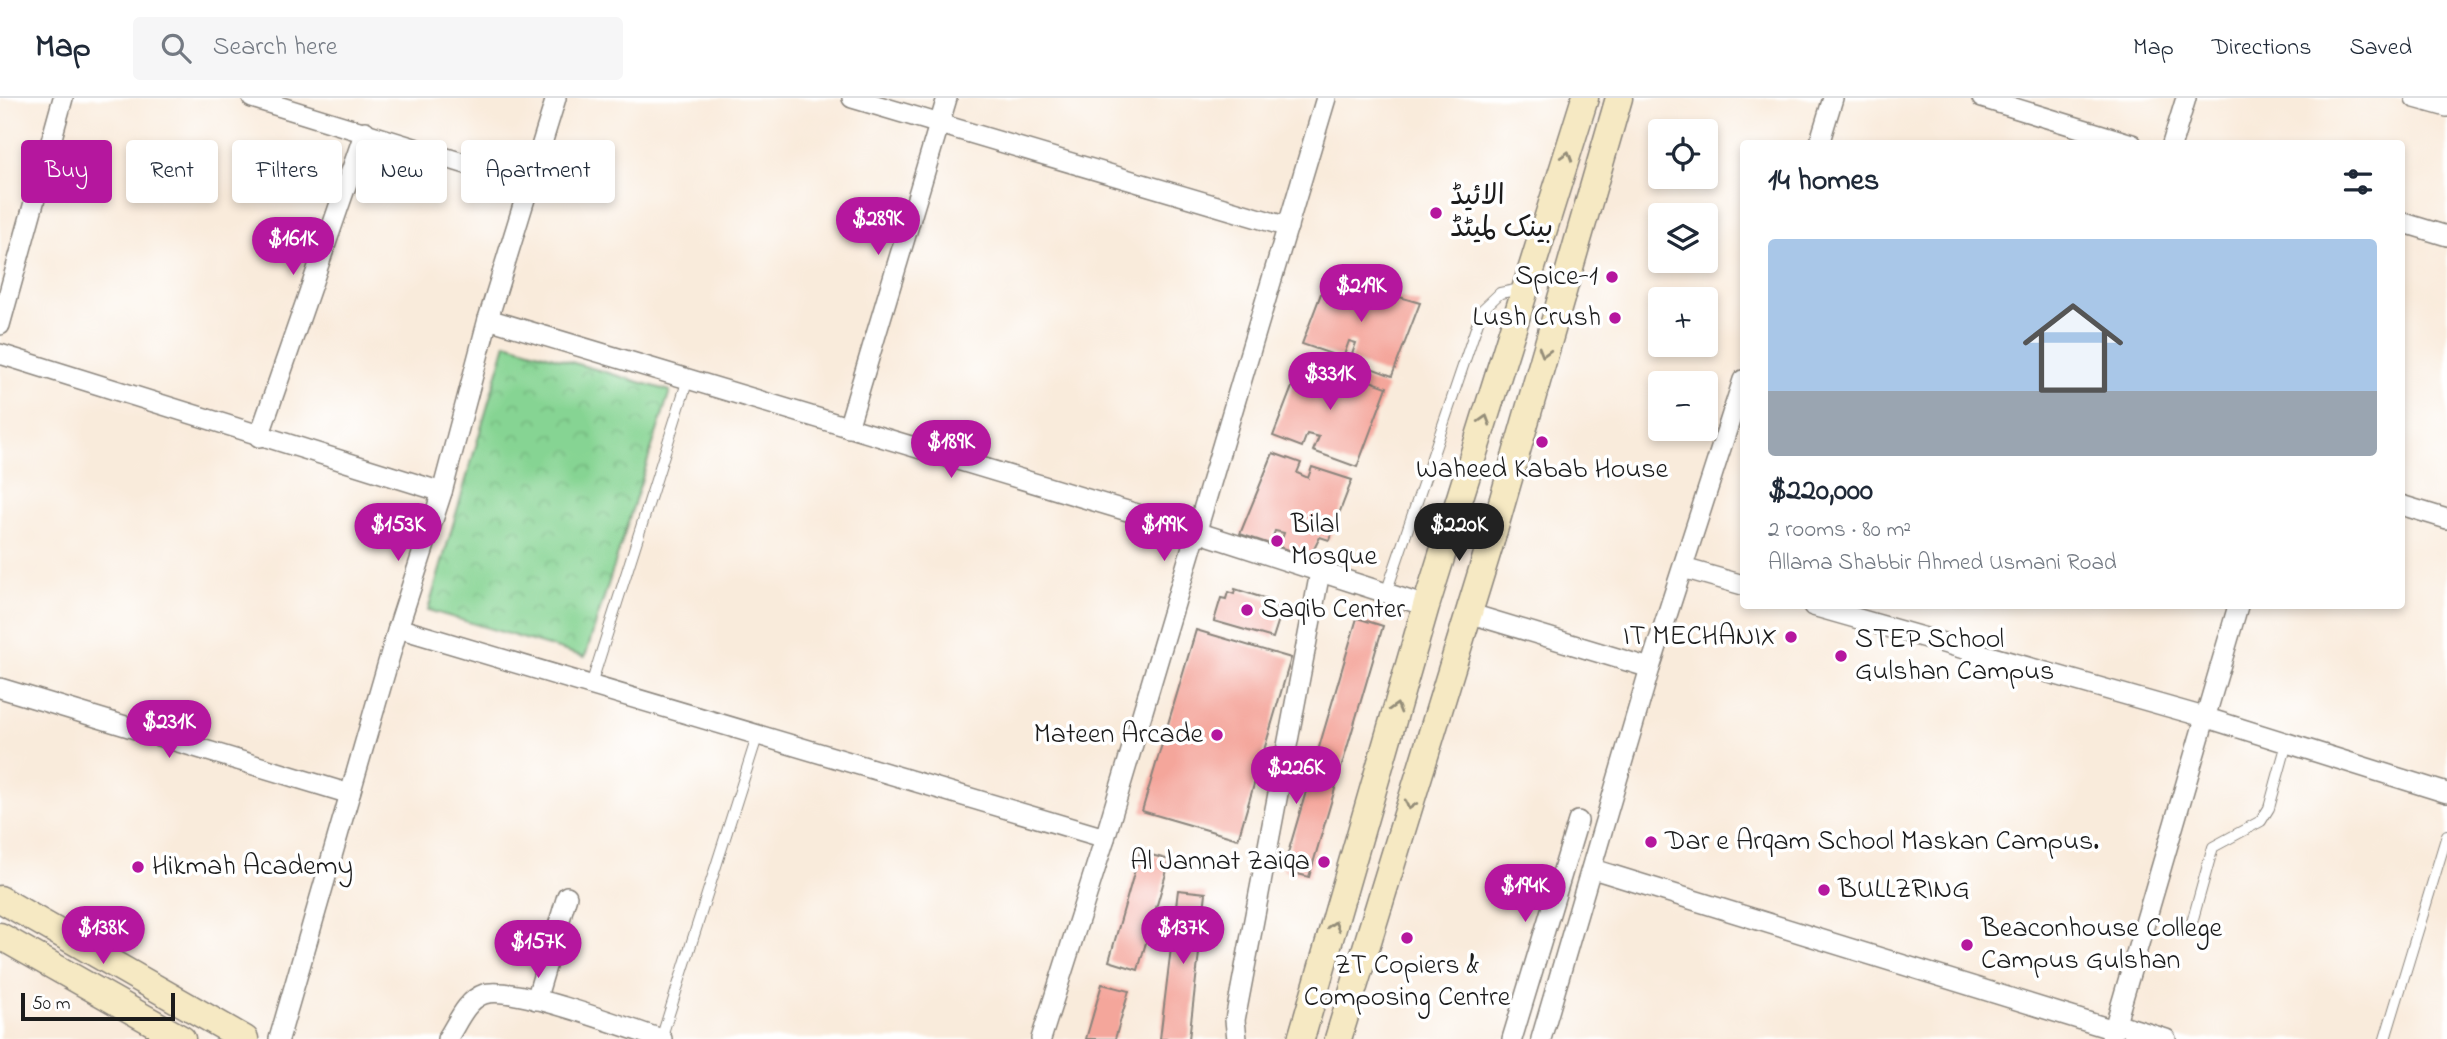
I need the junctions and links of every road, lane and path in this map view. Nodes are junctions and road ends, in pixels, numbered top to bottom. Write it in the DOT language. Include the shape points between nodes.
graph roads {
  1 [pos="63,98"];
  2 [pos="252,98"];
  3 [pos="556,98"];
  4 [pos="852,98"];
  5 [pos="947,98"];
  6 [pos="1326,98"];
  7 [pos="1585,98"];
  8 [pos="1619,98"];
  9 [pos="1833,98"];
  10 [pos="1982,98"];
  11 [pos="2186,98"];
  12 [pos="2415,98"];
  13 [pos="2447,107"];
  14 [pos="939,125"];
  15 [pos="365,131"];
  16 [pos="544,140"];
  17 [pos="1819,140"];
  18 [pos="2119,140"];
  19 [pos="2173,140"];
  20 [pos="461,162"];
  21 [pos="525,203"];
  22 [pos="2405,223"];
  23 [pos="1288,226"];
  24 [pos="2447,236"];
  25 [pos="1526,288"];
  26 [pos="488,319"];
  27 [pos="0,325"];
  28 [pos="0,354"];
  29 [pos="688,379"];
  30 [pos="1740,390"];
  31 [pos="848,428"];
  32 [pos="259,437"];
  33 [pos="442,492"];
  34 [pos="2405,506"];
  35 [pos="2447,519"];
  36 [pos="1194,531"];
  37 [pos="1684,569"];
  38 [pos="1320,572"];
  39 [pos="1740,584"];
  40 [pos="1386,593"];
  41 [pos="1426,606"];
  42 [pos="1824,609"];
  43 [pos="2237,609"];
  44 [pos="1468,613"];
  45 [pos="398,628"];
  46 [pos="1650,668"];
  47 [pos="591,685"];
  48 [pos="0,688"];
  49 [pos="2204,717"];
  50 [pos="758,734"];
  51 [pos="2287,743"];
  52 [pos="2447,793"];
  53 [pos="350,794"];
  54 [pos="1578,821"];
  55 [pos="2447,835"];
  56 [pos="1105,838"];
  57 [pos="1592,869"];
  58 [pos="567,896"];
  59 [pos="0,899"];
  60 [pos="2191,926"];
  61 [pos="0,936"];
  62 [pos="536,1000"];
  63 [pos="2114,1031"];
  64 [pos="167,1035"];
  65 [pos="245,1039"];
  66 [pos="279,1039"];
  67 [pos="447,1039"];
  68 [pos="662,1039"];
  69 [pos="1041,1039"];
  70 [pos="1237,1039"];
  71 [pos="1301,1039"];
  72 [pos="1338,1039"];
  73 [pos="1512,1039"];
  74 [pos="1541,1039"];
  75 [pos="2166,1039"];
  76 [pos="2385,1039"];
  1 -- 27 [label="street"];
  2 -- 15 [label="street"];
  3 -- 16 [label="street"];
  4 -- 14 [label="street"];
  5 -- 14 [label="street"];
  6 -- 23 [label="street"];
  25 -- 7 [label="main road, one-way"];
  8 -- 44 [label="main road, one-way"];
  9 -- 17 [label="street"];
  10 -- 18 [label="street"];
  11 -- 19 [label="street"];
  12 -- 13 [label="street"];
  14 -- 23 [label="street"];
  14 -- 31 [label="street"];
  15 -- 20 [label="street"];
  15 -- 32 [label="street"];
  21 -- 26 [label="street"];
  22 -- 24 [label="street"];
  23 -- 36 [label="street"];
  25 -- 40 [label="lane" via="1500,293 1482,310"];
  41 -- 25 [label="main road, one-way"];
  26 -- 29 [label="street"];
  26 -- 33 [label="street"];
  28 -- 32 [label="street"];
  29 -- 31 [label="street"];
  29 -- 47 [label="lane"];
  30 -- 37 [label="street"];
  31 -- 36 [label="street"];
  32 -- 33 [label="street"];
  33 -- 45 [label="street"];
  34 -- 35 [label="street"];
  36 -- 38 [label="street"];
  36 -- 56 [label="street"];
  37 -- 39 [label="street"];
  37 -- 46 [label="street"];
  38 -- 40 [label="street"];
  38 -- 70 [label="street" via="1235,1020"];
  40 -- 41 [label="street"];
  71 -- 41 [label="main road, one-way"];
  42 -- 49 [label="street"];
  43 -- 49 [label="street"];
  44 -- 46 [label="street"];
  44 -- 72 [label="main road, one-way"];
  45 -- 47 [label="street"];
  45 -- 53 [label="street"];
  46 -- 57 [label="street"];
  47 -- 50 [label="street"];
  48 -- 53 [label="street"];
  49 -- 51 [label="street"];
  49 -- 63 [label="street"];
  50 -- 56 [label="street"];
  50 -- 68 [label="lane"];
  51 -- 52 [label="street"];
  51 -- 60 [label="lane" via="2262,821 2213,847"];
  53 -- 66 [label="street"];
  54 -- 73 [label="street"];
  55 -- 76 [label="lane"];
  56 -- 69 [label="street"];
  57 -- 63 [label="street"];
  57 -- 74 [label="street"];
  58 -- 62 [label="street"];
  59 -- 65 [label="main road"];
  61 -- 64 [label="main road"];
  62 -- 67 [label="street" via="495,991 482,994 470,1002"];
  62 -- 68 [label="street"];
  63 -- 75 [label="street"];
}
